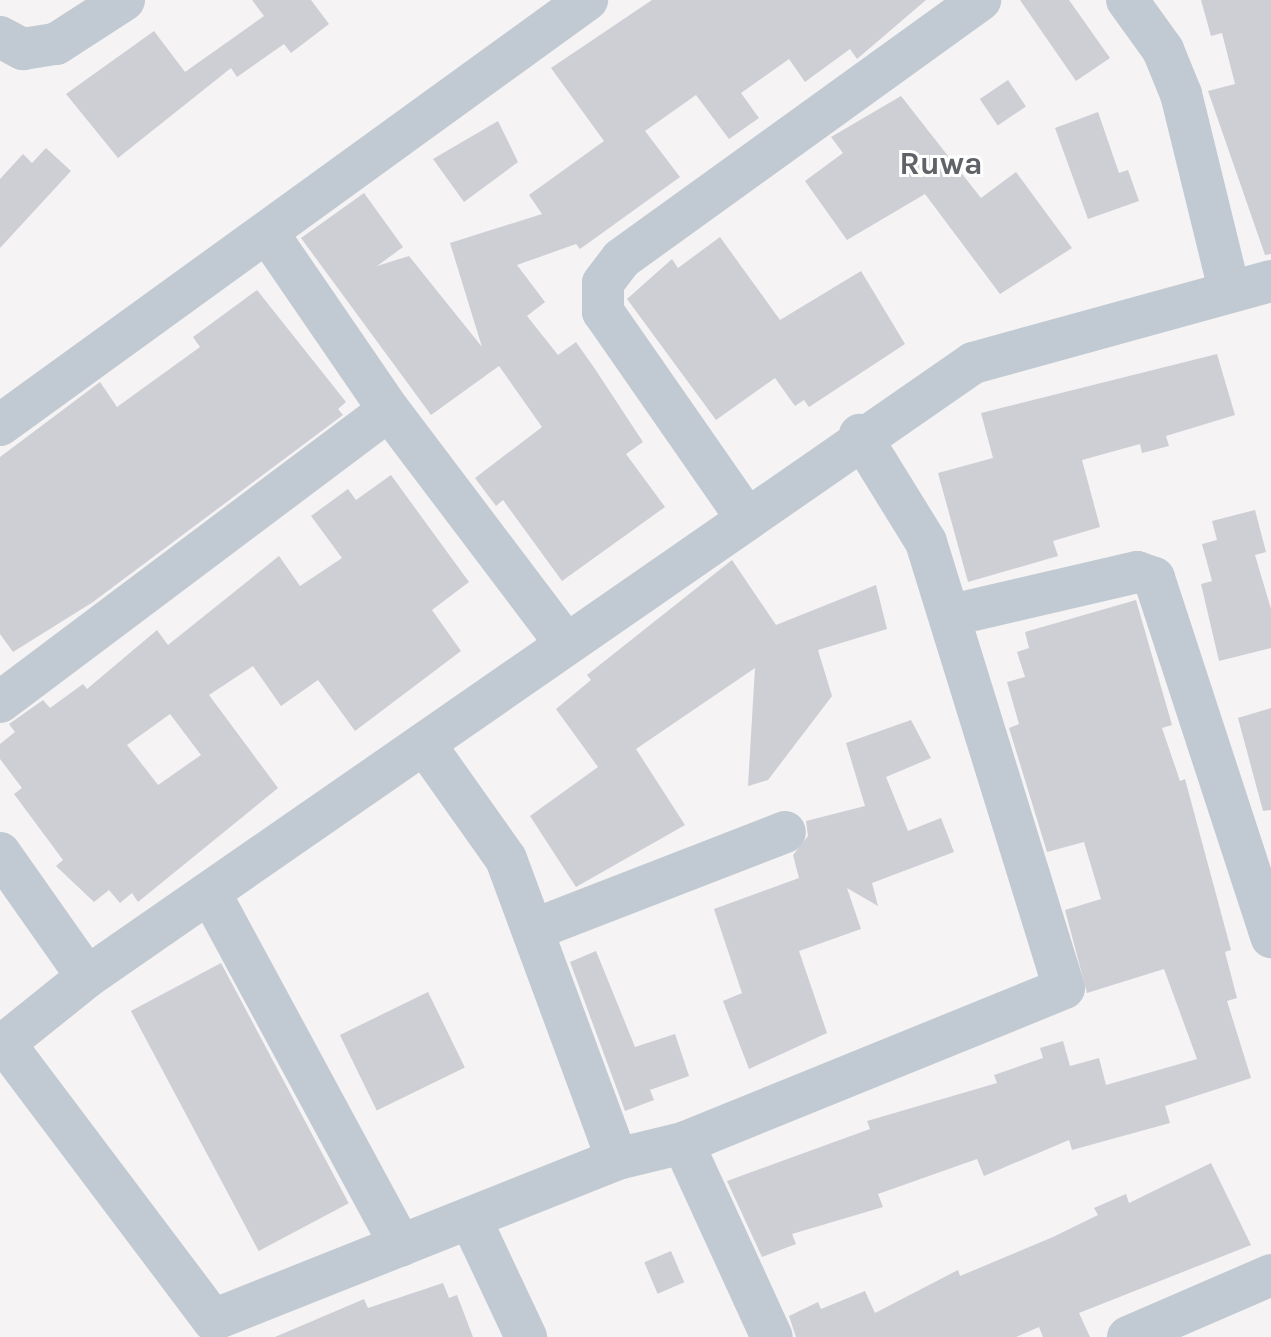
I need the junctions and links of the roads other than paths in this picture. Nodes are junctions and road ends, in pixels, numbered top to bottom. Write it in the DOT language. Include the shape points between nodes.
graph roads {
  1 [pos="124,0"];
  2 [pos="587,0"];
  3 [pos="980,0"];
  4 [pos="1127,0"];
  5 [pos="0,37"];
  6 [pos="269,235"];
  7 [pos="1271,281"];
  8 [pos="1229,290"];
  9 [pos="389,410"];
  10 [pos="0,425"];
  11 [pos="860,435"];
  12 [pos="745,516"];
  13 [pos="952,615"];
  14 [pos="565,643"];
  15 [pos="0,702"];
  16 [pos="426,746"];
  17 [pos="785,832"];
  18 [pos="0,853"];
  19 [pos="210,893"];
  20 [pos="535,929"];
  21 [pos="1271,937"];
  22 [pos="87,977"];
  23 [pos="2,1045"];
  24 [pos="683,1143"];
  25 [pos="617,1159"];
  26 [pos="470,1218"];
  27 [pos="401,1246"];
  28 [pos="1271,1275"];
  29 [pos="215,1329"];
  30 [pos="526,1337"];
  31 [pos="772,1337"];
  32 [pos="1128,1337"];
  1 -- 5 [label="street" via="56,44 23,49"];
  2 -- 6 [label="street"];
  3 -- 12 [label="street" via="621,259 603,283 603,312"];
  4 -- 8 [label="street" via="1163,50 1181,94"];
  6 -- 9 [label="street"];
  6 -- 10 [label="street"];
  7 -- 8 [label="street"];
  8 -- 11 [label="street" via="973,363"];
  9 -- 14 [label="street"];
  9 -- 15 [label="street"];
  11 -- 12 [label="street"];
  11 -- 13 [label="street" via="926,542"];
  12 -- 14 [label="street"];
  13 -- 21 [label="street" via="1137,572 1154,578"];
  13 -- 24 [label="street" via="1064,988"];
  14 -- 16 [label="street"];
  16 -- 19 [label="street"];
  16 -- 20 [label="street" via="478,813"];
  17 -- 20 [label="street"];
  18 -- 22 [label="street"];
  19 -- 22 [label="street"];
  19 -- 27 [label="street"];
  20 -- 25 [label="street"];
  22 -- 23 [label="street"];
  23 -- 29 [label="street"];
  24 -- 25 [label="street"];
  24 -- 31 [label="street"];
  25 -- 26 [label="street"];
  26 -- 27 [label="street"];
  26 -- 30 [label="street"];
  27 -- 29 [label="street"];
  28 -- 32 [label="street"];
}
